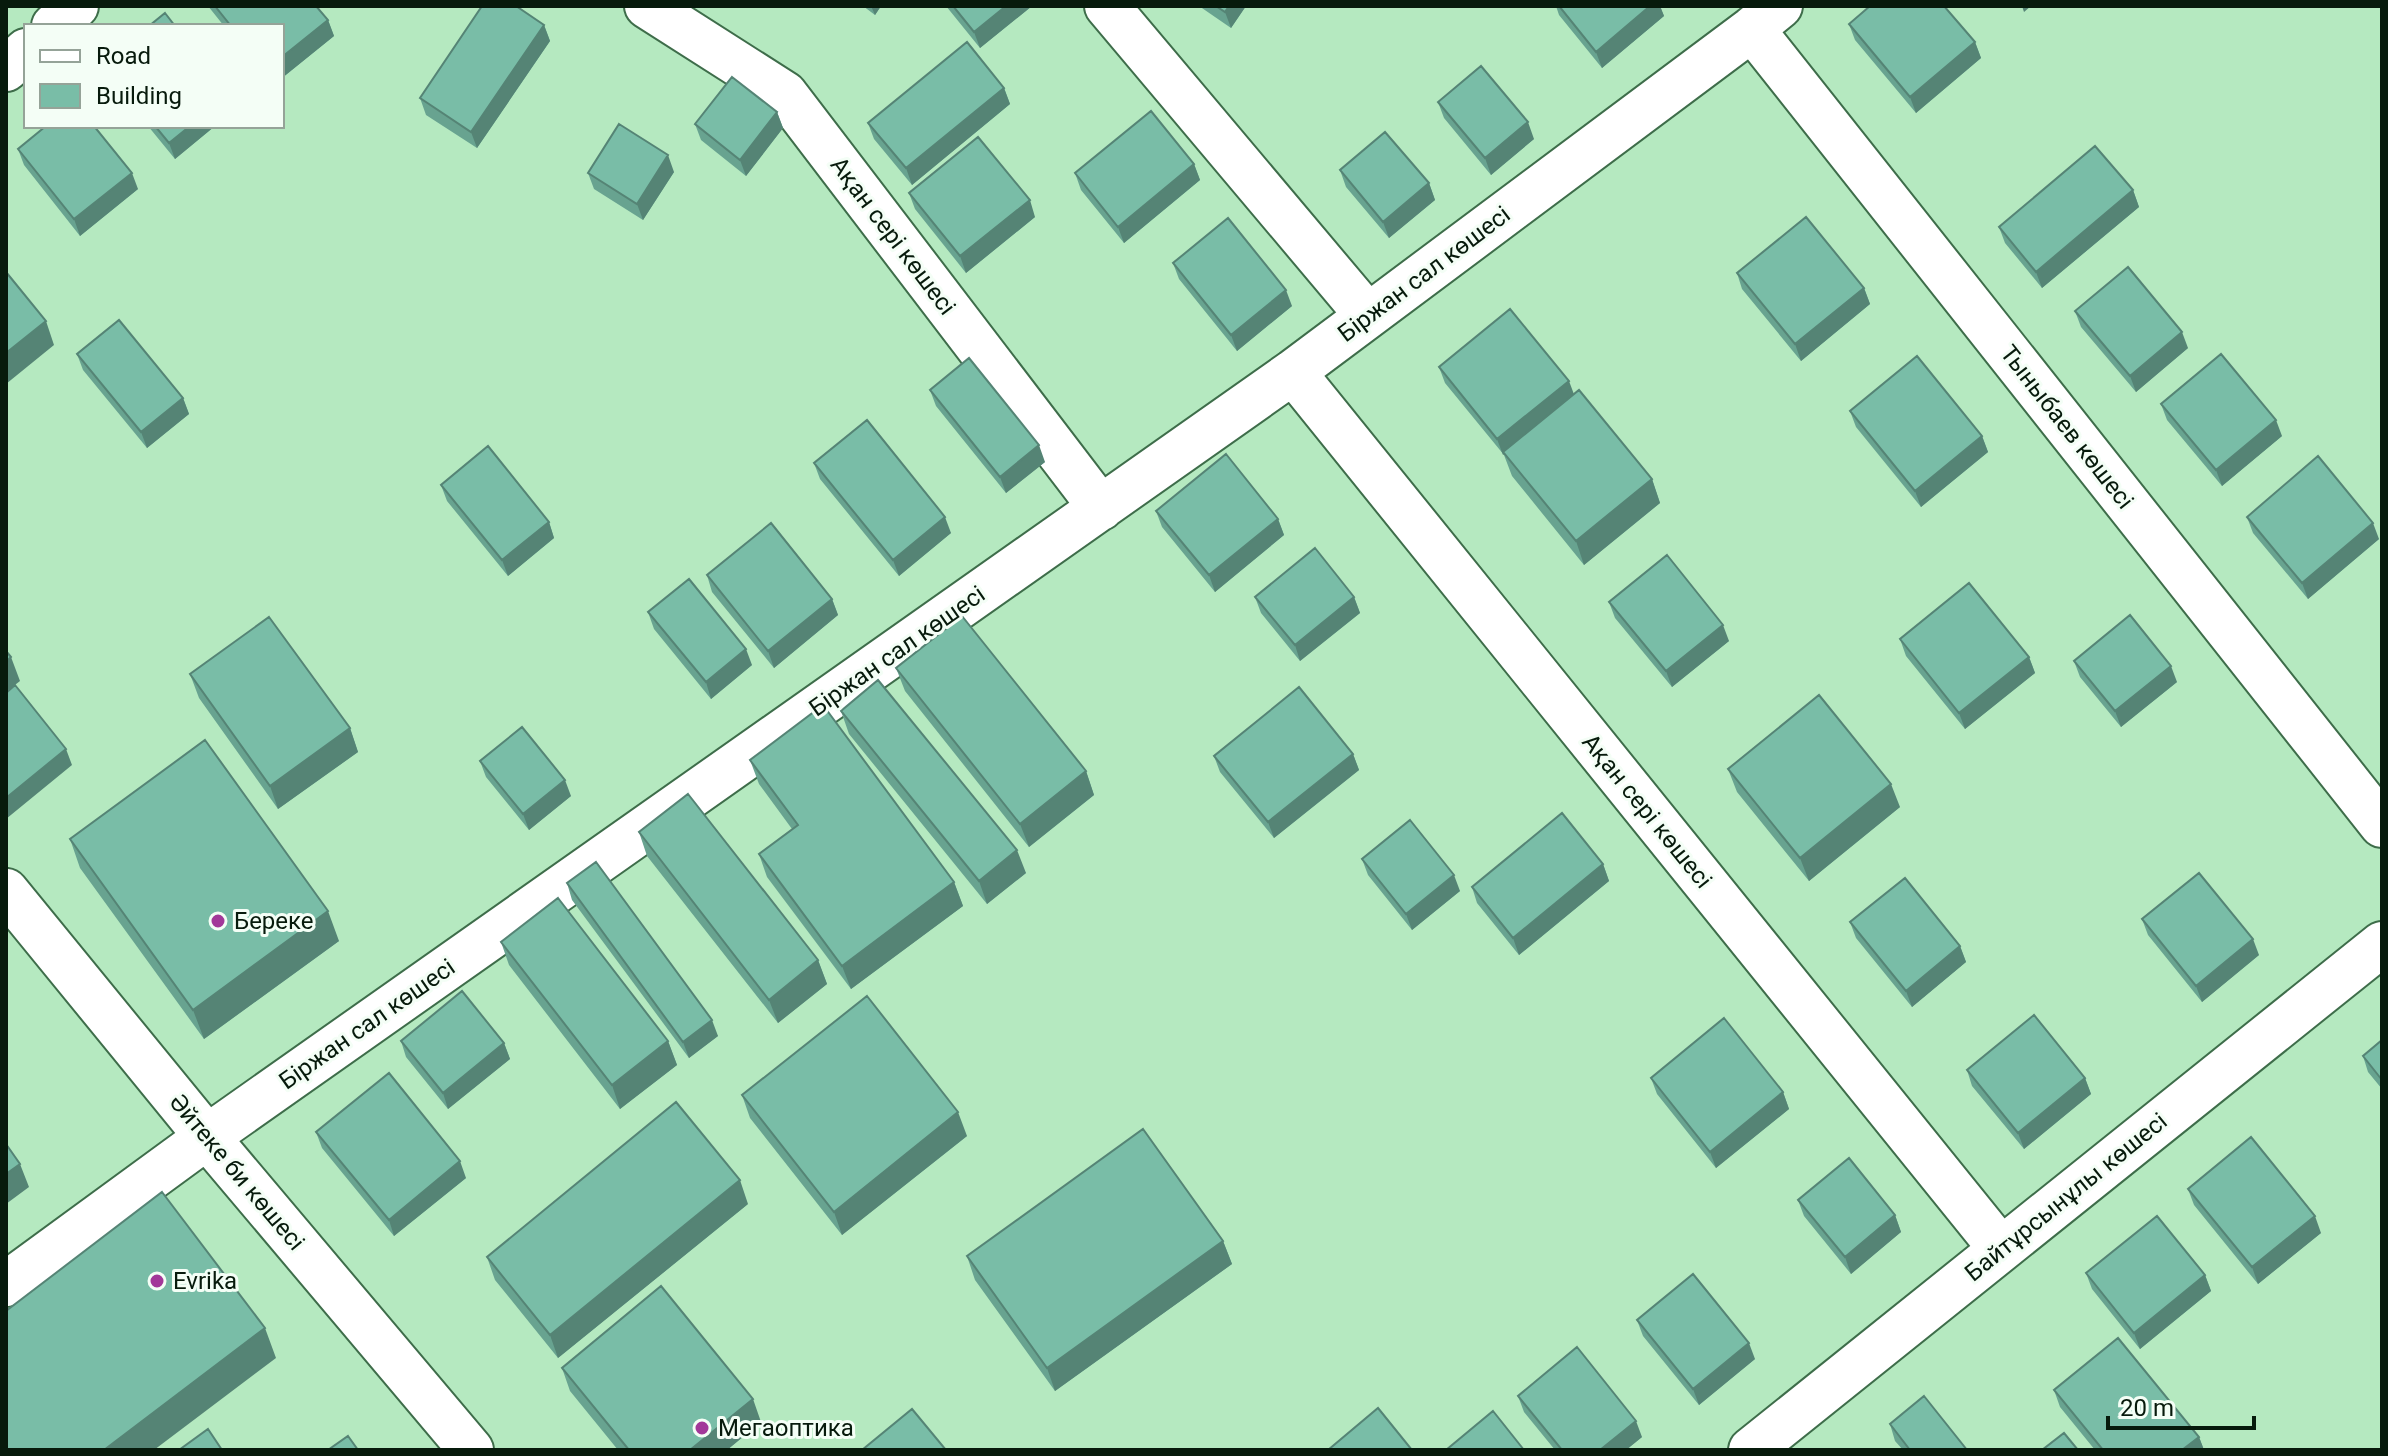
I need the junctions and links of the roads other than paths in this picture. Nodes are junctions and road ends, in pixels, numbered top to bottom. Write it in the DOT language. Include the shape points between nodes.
graph roads {
  1 [pos="76,6"];
  2 [pos="647,6"];
  3 [pos="1107,6"];
  4 [pos="1766,18"];
  5 [pos="56,24"];
  6 [pos="24,53"];
  7 [pos="6,69"];
  8 [pos="1368,316"];
  9 [pos="1293,372"];
  10 [pos="1101,508"];
  11 [pos="2382,825"];
  12 [pos="6,891"];
  13 [pos="2382,944"];
  14 [pos="207,1137"];
  15 [pos="2001,1249"];
  16 [pos="6,1284"];
  17 [pos="471,1450"];
  18 [pos="1751,1450"];
  1 -- 5 [label="street"];
  2 -- 10 [label="street, Ақан сері көшесі" via="785,94"];
  3 -- 8 [label="street"];
  4 -- 8 [label="street, Біржан сал көшесі"];
  4 -- 11 [label="street, Тыныбаев көшесі"];
  6 -- 7 [label="street"];
  8 -- 9 [label="street, Біржан сал көшесі"];
  9 -- 10 [label="street, Біржан сал көшесі"];
  9 -- 15 [label="street, Ақан сері көшесі"];
  10 -- 14 [label="street, Біржан сал көшесі"];
  12 -- 14 [label="street, Әйтеке би көшесі"];
  13 -- 15 [label="street, Байтұрсынұлы көшесі"];
  14 -- 16 [label="street, Біржан сал көшесі"];
  14 -- 17 [label="street, Әйтеке би көшесі"];
  15 -- 18 [label="street, Байтұрсынұлы көшесі"];
}
